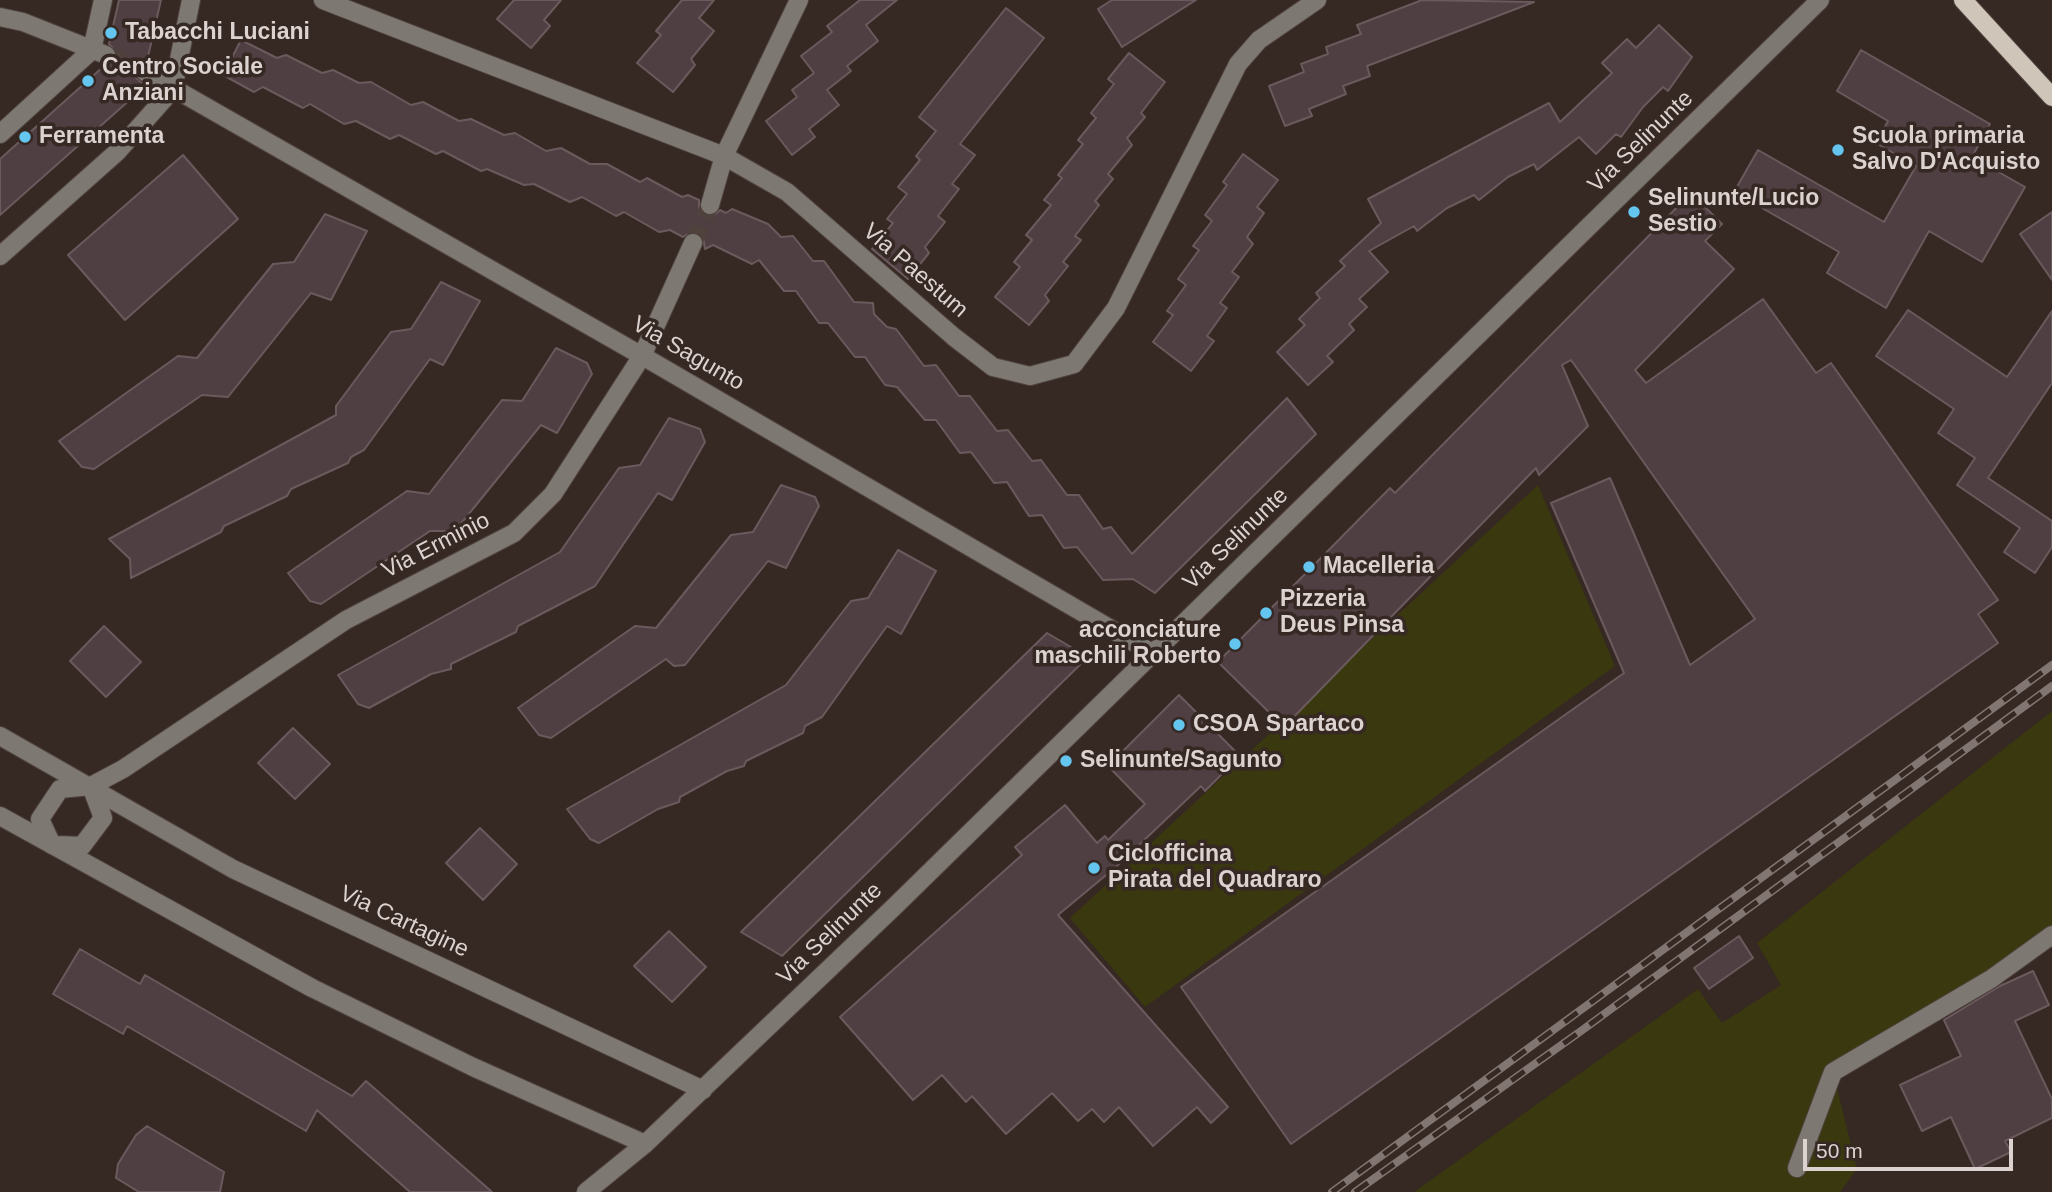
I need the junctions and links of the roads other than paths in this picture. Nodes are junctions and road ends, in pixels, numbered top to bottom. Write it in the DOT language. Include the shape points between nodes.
graph roads {
  1 [pos="103,0"];
  2 [pos="191,0"];
  3 [pos="323,0"];
  4 [pos="799,0"];
  5 [pos="1317,0"];
  6 [pos="1821,0"];
  7 [pos="1963,0"];
  8 [pos="0,17"];
  9 [pos="99,52"];
  10 [pos="145,72"];
  11 [pos="173,89"];
  12 [pos="2052,97"];
  13 [pos="0,134"];
  14 [pos="724,156"];
  15 [pos="710,205"];
  16 [pos="693,243"];
  17 [pos="0,256"];
  18 [pos="642,356"];
  19 [pos="1152,653"];
  20 [pos="0,736"];
  21 [pos="91,786"];
  22 [pos="0,816"];
  23 [pos="52,845"];
  24 [pos="2052,935"];
  25 [pos="702,1090"];
  26 [pos="646,1144"];
  27 [pos="1797,1168"];
  28 [pos="586,1192"];
  1 -- 9 [label="street"];
  2 -- 11 [label="street"];
  3 -- 14 [label="street, Via Paestum"];
  4 -- 14 [label="street"];
  5 -- 14 [label="street, Via Paestum" via="1259,40 1238,64 1116,308 1074,364 1030,376 993,367 787,192"];
  6 -- 19 [label="street, Via Selinunte"];
  7 -- 12 [label="main road"];
  8 -- 9 [label="street"];
  9 -- 13 [label="street"];
  10 -- 11 [label="street, Via Sagunto"];
  11 -- 17 [label="street" via="117,152"];
  11 -- 18 [label="street, Via Sagunto"];
  14 -- 15 [label="street"];
  16 -- 18 [label="street, Via Erminio"];
  18 -- 19 [label="street, Via Sagunto"];
  18 -- 21 [label="street, Via Erminio" via="553,494 513,533 346,620"];
  19 -- 25 [label="street, Via Selinunte"];
  20 -- 21 [label="street, Via Cartagine"];
  21 -- 23 [label="street" via="60,789 40,819"];
  21 -- 23 [label="street" via="103,818 82,846"];
  21 -- 25 [label="street, Via Cartagine" via="233,869"];
  22 -- 23 [label="street"];
  23 -- 26 [label="street" via="312,988"];
  24 -- 27 [label="street" via="1991,979 1833,1072"];
  25 -- 26 [label="street, Via Selinunte"];
  26 -- 28 [label="street, Via Selinunte"];
}
